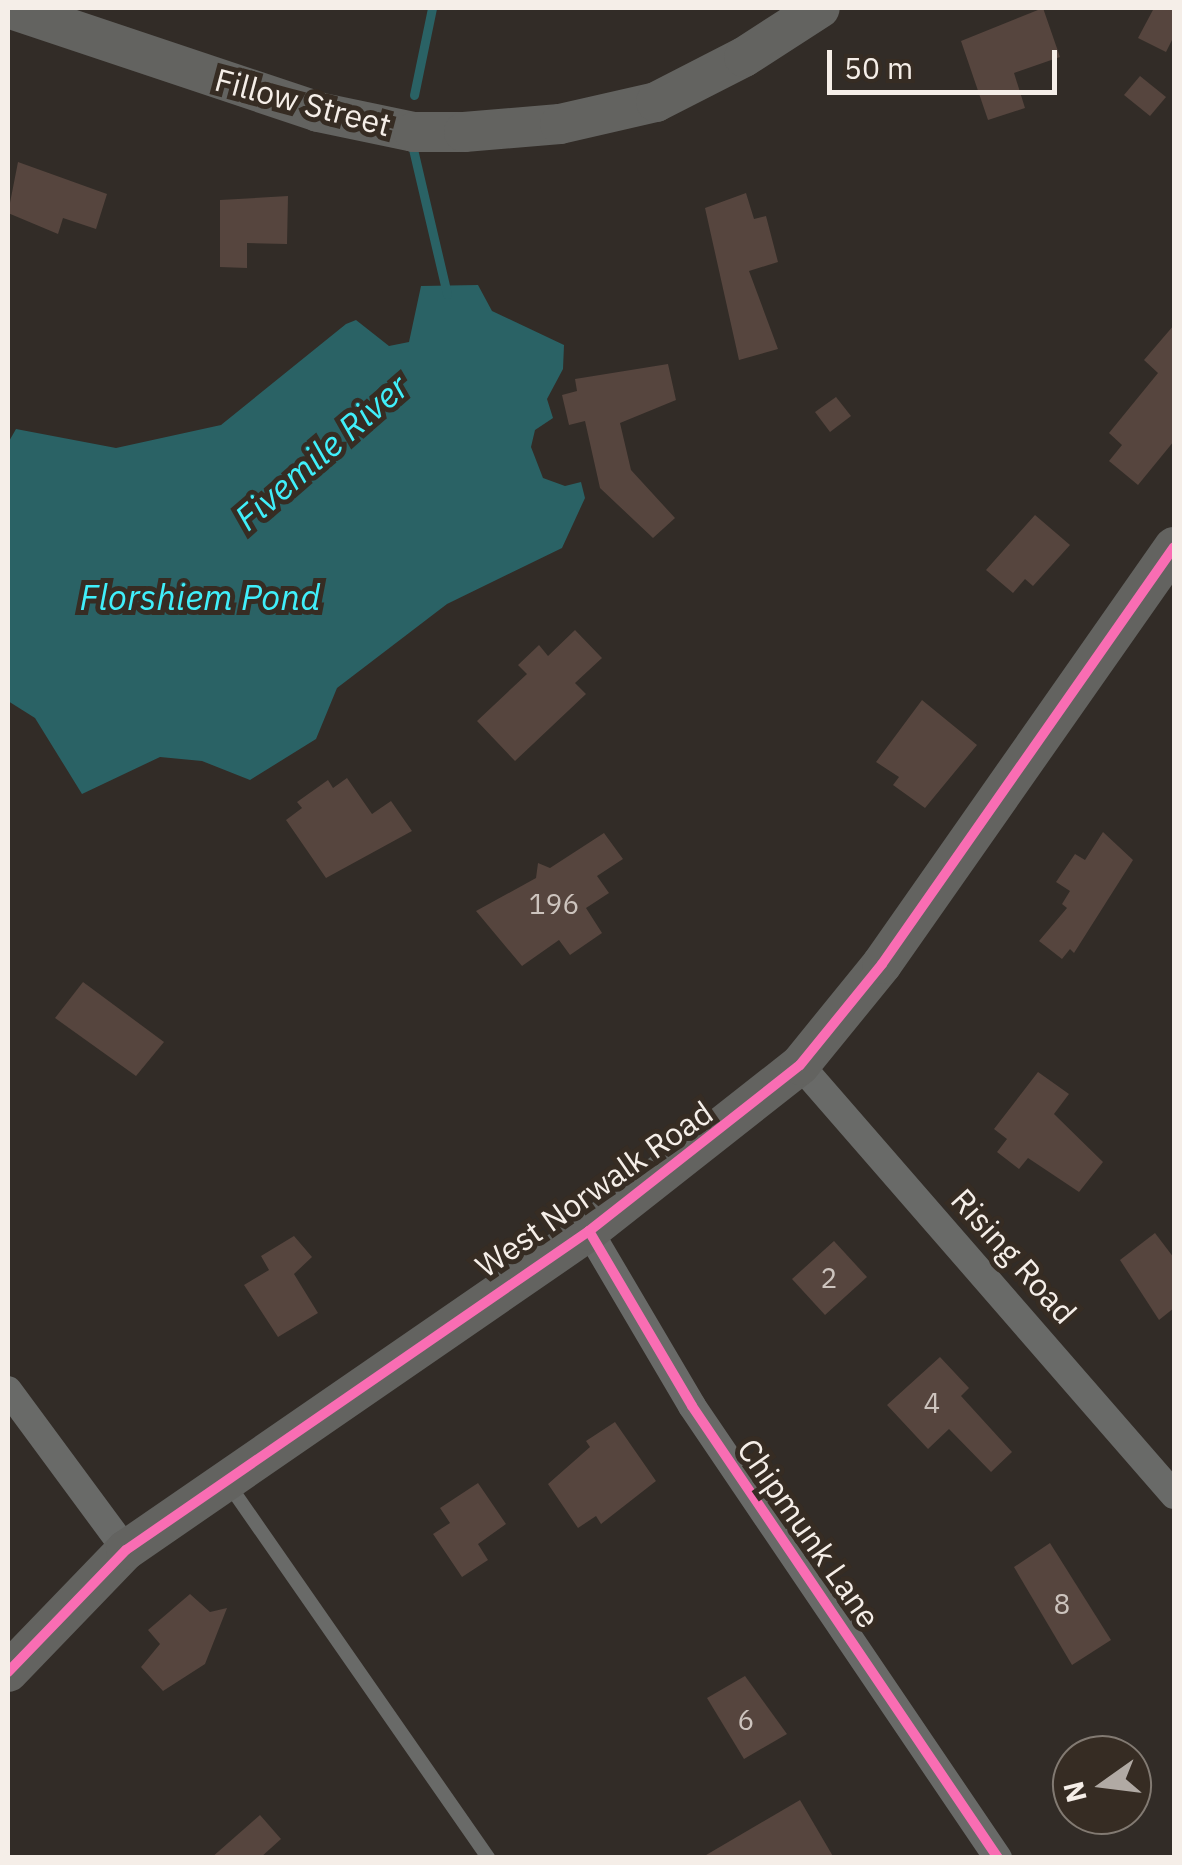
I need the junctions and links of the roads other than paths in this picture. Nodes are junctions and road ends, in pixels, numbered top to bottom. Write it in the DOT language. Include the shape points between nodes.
graph roads {
  1 [pos="8,8"];
  2 [pos="820,8"];
  3 [pos="47,14"];
  4 [pos="1174,547"];
  5 [pos="800,1065"];
  6 [pos="589,1232"];
  7 [pos="8,1390"];
  8 [pos="226,1481"];
  9 [pos="1174,1495"];
  10 [pos="126,1550"];
  11 [pos="8,1672"];
  12 [pos="488,1858"];
  13 [pos="998,1858"];
  1 -- 3 [label="street, Fillow Street"];
  2 -- 3 [label="street, Fillow Street" via="656,102 560,124 464,132 414,132 318,112"];
  4 -- 5 [label="street, West Norwalk Road" via="882,964"];
  5 -- 6 [label="street, West Norwalk Road"];
  5 -- 9 [label="street, Rising Road"];
  6 -- 8 [label="street, West Norwalk Road"];
  6 -- 13 [label="street, Chipmunk Lane" via="692,1406"];
  7 -- 10 [label="street"];
  8 -- 10 [label="street, West Norwalk Road"];
  8 -- 12 [label="lane"];
  10 -- 11 [label="street, West Norwalk Road"];
}
